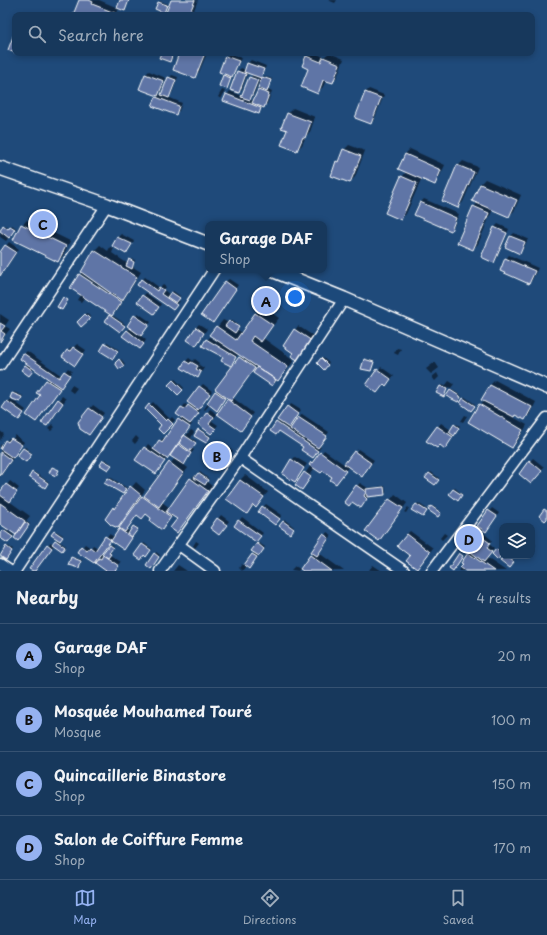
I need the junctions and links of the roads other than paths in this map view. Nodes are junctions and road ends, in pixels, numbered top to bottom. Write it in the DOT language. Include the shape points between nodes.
graph roads {
  1 [pos="0,168"];
  2 [pos="107,205"];
  3 [pos="205,243"];
  4 [pos="212,273"];
  5 [pos="279,273"];
  6 [pos="344,300"];
  7 [pos="0,365"];
  8 [pos="547,387"];
  9 [pos="547,418"];
  10 [pos="240,458"];
  11 [pos="179,545"];
  12 [pos="0,564"];
  13 [pos="10,571"];
  14 [pos="15,571"];
  15 [pos="160,571"];
  16 [pos="215,571"];
  17 [pos="404,571"];
  18 [pos="432,571"];
  1 -- 2 [label="street"];
  2 -- 3 [label="street"];
  2 -- 7 [label="street"];
  4 -- 14 [label="street"];
  5 -- 6 [label="street"];
  6 -- 8 [label="street"];
  6 -- 10 [label="street"];
  9 -- 18 [label="street"];
  10 -- 11 [label="street"];
  10 -- 17 [label="street"];
  11 -- 15 [label="street"];
  11 -- 16 [label="street"];
  12 -- 13 [label="street"];
}
